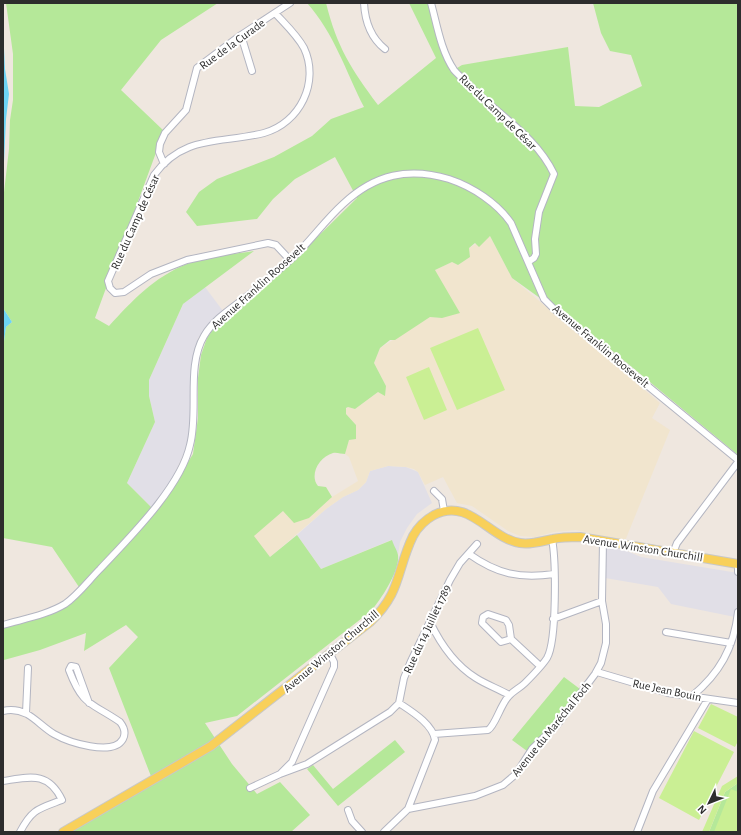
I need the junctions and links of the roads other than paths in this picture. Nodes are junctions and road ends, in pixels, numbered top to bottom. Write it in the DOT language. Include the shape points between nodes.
graph roads {
  1 [pos="290,3"];
  2 [pos="364,3"];
  3 [pos="432,3"];
  4 [pos="275,13"];
  5 [pos="241,35"];
  6 [pos="385,49"];
  7 [pos="252,71"];
  8 [pos="164,164"];
  9 [pos="290,260"];
  10 [pos="528,262"];
  11 [pos="738,461"];
  12 [pos="434,491"];
  13 [pos="444,511"];
  14 [pos="552,539"];
  15 [pos="603,541"];
  16 [pos="477,544"];
  17 [pos="673,553"];
  18 [pos="469,554"];
  19 [pos="738,564"];
  20 [pos="738,572"];
  21 [pos="554,574"];
  22 [pos="602,601"];
  23 [pos="738,612"];
  24 [pos="553,619"];
  25 [pos="430,622"];
  26 [pos="3,625"];
  27 [pos="737,625"];
  28 [pos="666,632"];
  29 [pos="511,639"];
  30 [pos="731,643"];
  31 [pos="330,654"];
  32 [pos="540,666"];
  33 [pos="28,668"];
  34 [pos="597,672"];
  35 [pos="509,695"];
  36 [pos="692,696"];
  37 [pos="708,698"];
  38 [pos="89,703"];
  39 [pos="399,703"];
  40 [pos="738,703"];
  41 [pos="3,711"];
  42 [pos="26,714"];
  43 [pos="434,734"];
  44 [pos="280,774"];
  45 [pos="3,781"];
  46 [pos="250,788"];
  47 [pos="408,809"];
  48 [pos="348,810"];
  49 [pos="20,832"];
  50 [pos="63,832"];
  51 [pos="362,832"];
  52 [pos="384,832"];
  53 [pos="637,832"];
  1 -- 4 [label="street"];
  2 -- 6 [label="street" via="366,19 373,38"];
  3 -- 10 [label="street, Rue du Camp de César" via="442,46 454,70 530,139 554,174 539,212 535,239 536,254"];
  4 -- 5 [label="street, Rue de la Curade"];
  4 -- 8 [label="street, Rue du Camp de César" via="297,38 308,59 308,88 298,110 290,119 264,133 202,142 177,153"];
  5 -- 7 [label="street"];
  5 -- 8 [label="street, Rue de la Curade" via="197,68 186,110 164,133 160,144"];
  8 -- 9 [label="street, Rue du Camp de César" via="154,175 108,281 115,293 124,292 151,274 187,260 268,244 276,245"];
  9 -- 10 [label="street, Avenue Franklin Roosevelt" via="344,203 385,177 408,172 431,174 454,181 491,201 511,223"];
  9 -- 26 [label="street, Avenue Franklin Roosevelt" via="215,321 204,336 194,379 195,419 190,447 162,500 74,597 51,610"];
  10 -- 11 [label="street, Avenue Franklin Roosevelt" via="544,299 554,309"];
  11 -- 17 [label="street" via="676,543"];
  12 -- 13 [label="street" via="441,497"];
  13 -- 14 [label="main road, Avenue Winston Churchill" via="470,515 513,542 530,543"];
  13 -- 31 [label="main road, Avenue Winston Churchill" via="430,517 414,535 399,581 386,606"];
  14 -- 15 [label="main road, Avenue Winston Churchill" via="580,537"];
  14 -- 21 [label="street"];
  15 -- 17 [label="main road, Avenue Winston Churchill"];
  15 -- 22 [label="street, Avenue du Maréchal Foch"];
  16 -- 18 [label="street, Rue du 14 Juillet 1789"];
  17 -- 19 [label="main road, Avenue Winston Churchill"];
  18 -- 21 [label="street" via="484,565 515,576"];
  18 -- 25 [label="street, Rue du 14 Juillet 1789" via="456,569"];
  19 -- 20 [label="street"];
  21 -- 24 [label="street"];
  22 -- 24 [label="street"];
  22 -- 34 [label="street, Avenue du Maréchal Foch" via="606,643"];
  23 -- 27 [label="street"];
  24 -- 32 [label="street" via="552,645 547,658"];
  25 -- 35 [label="street" via="455,661 476,678"];
  25 -- 39 [label="street, Rue du 14 Juillet 1789" via="404,678"];
  27 -- 30 [label="street"];
  28 -- 30 [label="street"];
  29 -- 29 [label="street" via="506,620 488,614 483,617 482,623 501,642"];
  29 -- 32 [label="street"];
  30 -- 36 [label="street" via="719,670"];
  31 -- 44 [label="street" via="334,667 300,747 292,762"];
  31 -- 50 [label="main road, Avenue Winston Churchill" via="212,746"];
  32 -- 35 [label="street" via="525,683"];
  33 -- 42 [label="street"];
  34 -- 36 [label="street, Rue Jean Bouin" via="668,692"];
  34 -- 47 [label="street, Avenue du Maréchal Foch" via="557,725 532,749 516,774 503,785 475,796"];
  35 -- 43 [label="street" via="492,728"];
  36 -- 37 [label="street, Rue Jean Bouin"];
  37 -- 40 [label="street, Rue Jean Bouin"];
  37 -- 53 [label="street" via="653,791"];
  38 -- 38 [label="street" via="76,667 71,666 69,670 75,685"];
  38 -- 42 [label="street" via="120,722 125,730 124,737 118,744 110,747 82,745 55,734"];
  39 -- 43 [label="street" via="427,725"];
  39 -- 44 [label="street" via="390,712 307,764"];
  41 -- 42 [label="street" via="15,710"];
  43 -- 47 [label="street" via="431,750"];
  44 -- 46 [label="street"];
  45 -- 49 [label="street" via="28,777 41,778 53,786 62,800 34,811"];
  47 -- 52 [label="street"];
  48 -- 51 [label="street" via="352,821"];
}
